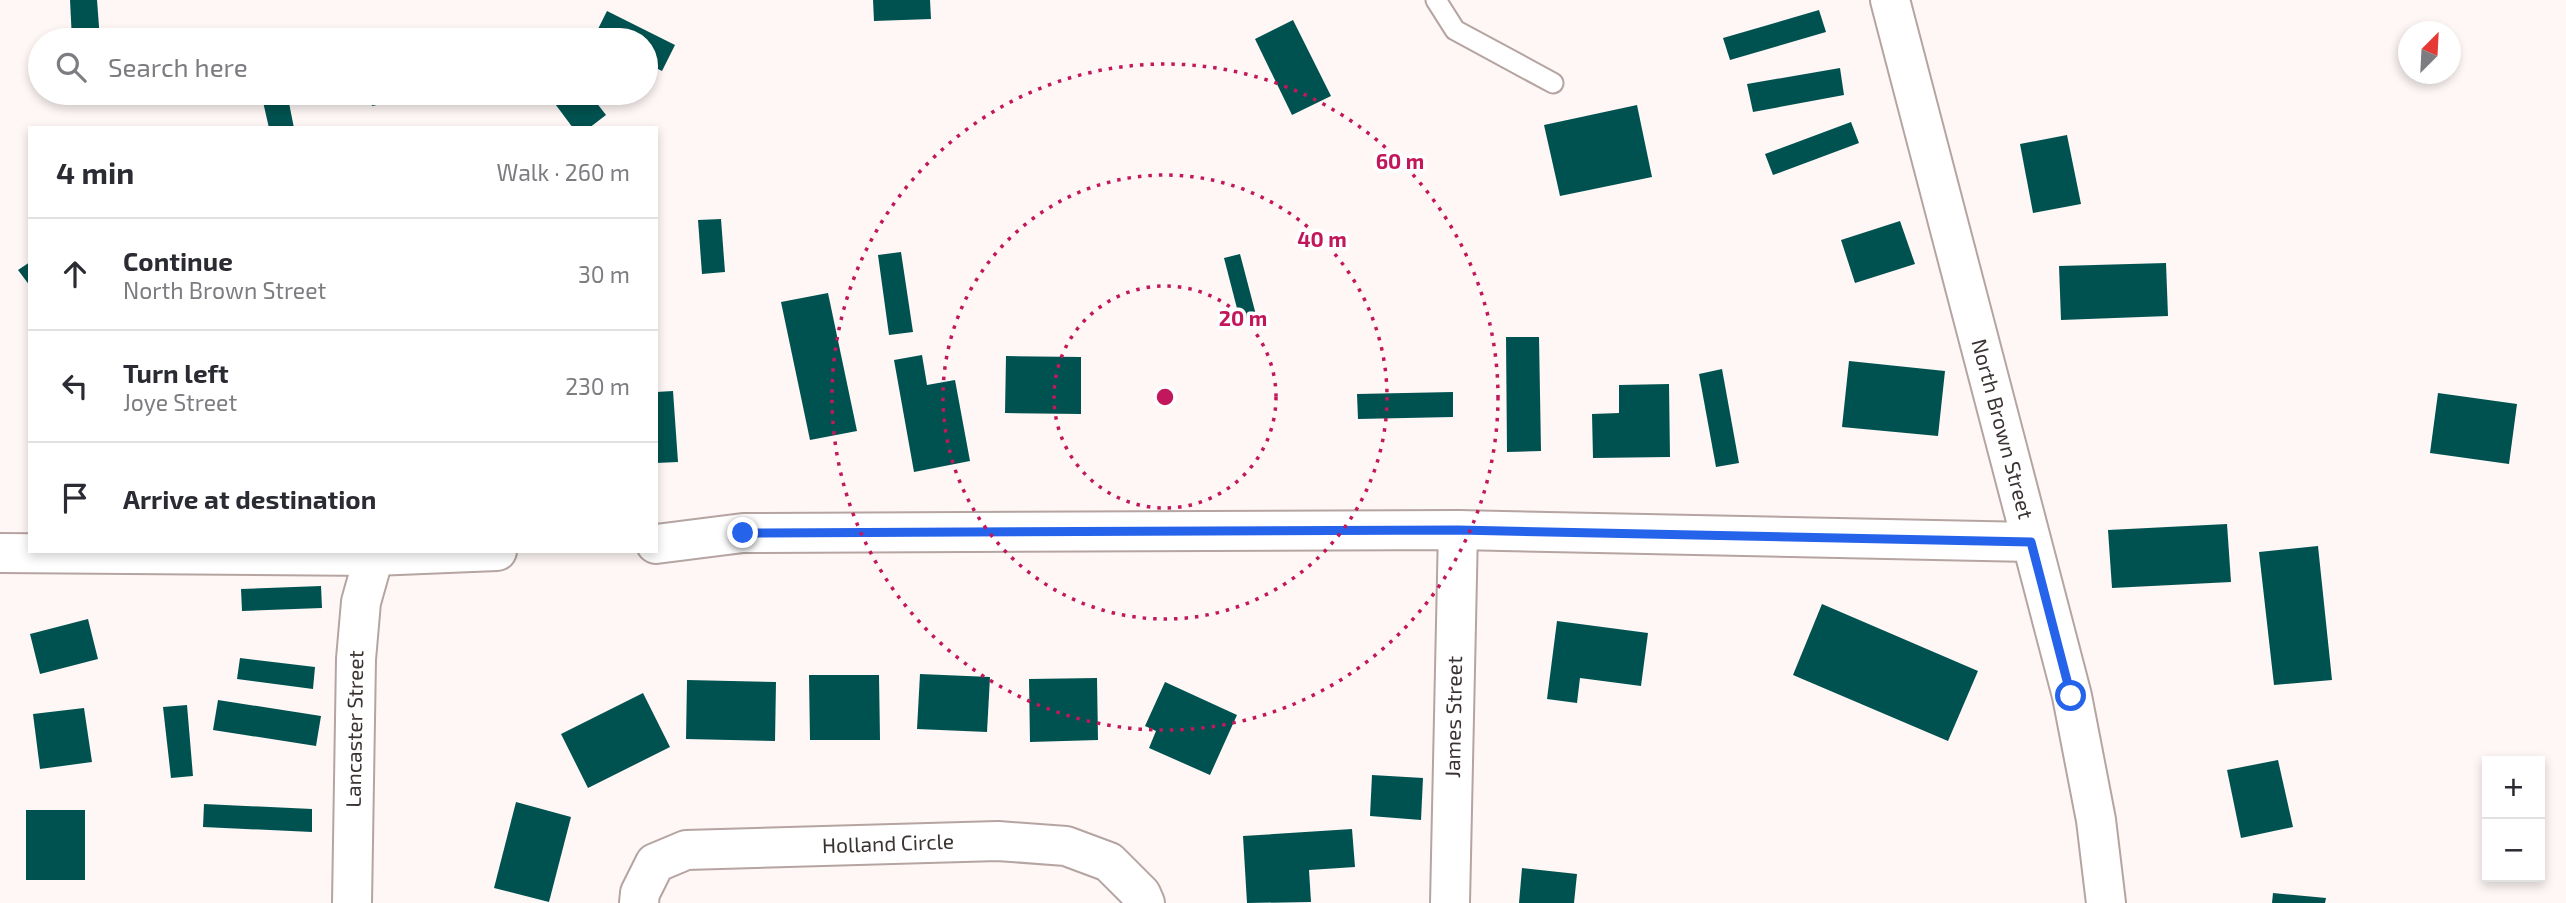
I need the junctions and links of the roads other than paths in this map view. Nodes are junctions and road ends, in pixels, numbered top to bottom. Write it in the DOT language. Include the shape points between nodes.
graph roads {
  1 [pos="1436,0"];
  2 [pos="1890,0"];
  3 [pos="1553,83"];
  4 [pos="1458,530"];
  5 [pos="2031,542"];
  6 [pos="658,544"];
  7 [pos="0,553"];
  8 [pos="448,553"];
  9 [pos="374,556"];
  10 [pos="352,903"];
  11 [pos="639,903"];
  12 [pos="1145,903"];
  13 [pos="1450,903"];
  14 [pos="2106,903"];
  1 -- 3 [label="lane" via="1455,30"];
  2 -- 5 [label="street, North Brown Street"];
  4 -- 5 [label="street"];
  4 -- 6 [label="street" via="743,533"];
  4 -- 13 [label="street, James Street"];
  5 -- 14 [label="street, North Brown Street" via="2071,696"];
  7 -- 9 [label="street"];
  8 -- 9 [label="street"];
  9 -- 10 [label="street, Lancaster Street" via="361,602 356,659"];
  11 -- 12 [label="street, Holland Circle" via="655,863 687,850 998,841 1066,846 1109,862"];
}
